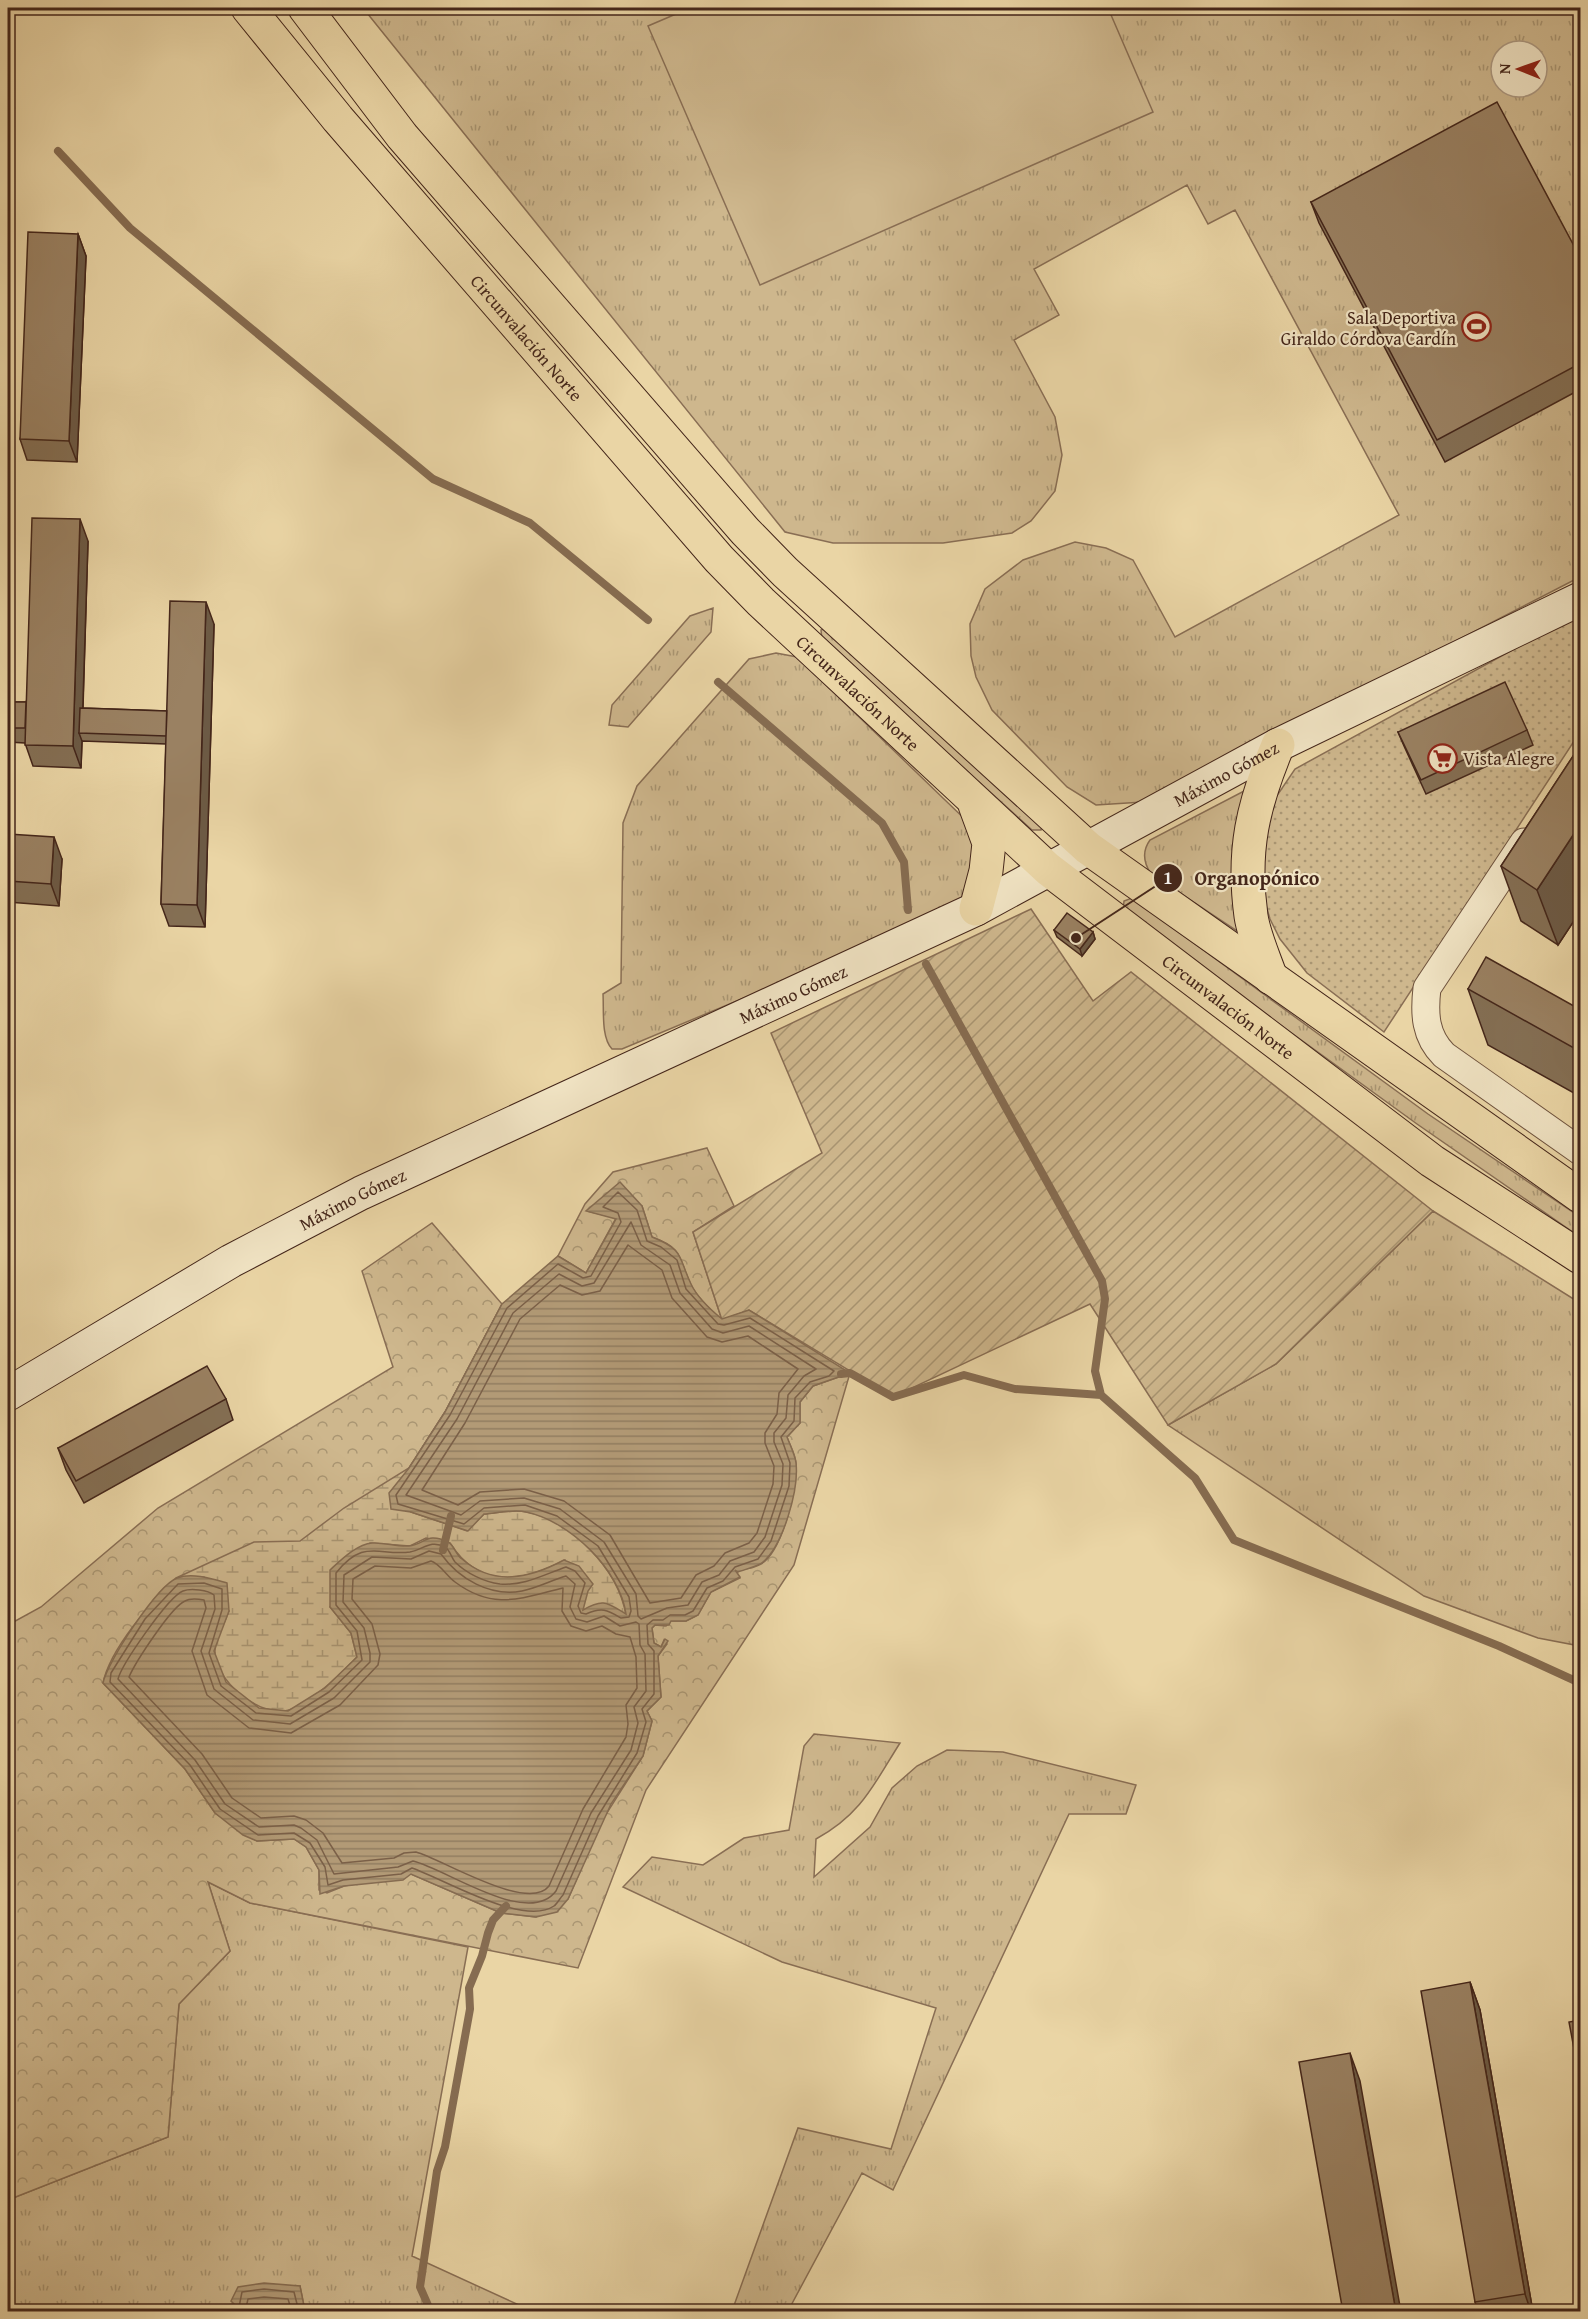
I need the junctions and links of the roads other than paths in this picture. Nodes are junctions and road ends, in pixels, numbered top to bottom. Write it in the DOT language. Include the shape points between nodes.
graph roads {
  1 [pos="248,8"];
  2 [pos="305,8"];
  3 [pos="745,531"];
  4 [pos="719,560"];
  5 [pos="785,572"];
  6 [pos="1581,599"];
  7 [pos="762,602"];
  8 [pos="1278,745"];
  9 [pos="973,800"];
  10 [pos="1536,825"];
  11 [pos="1088,848"];
  12 [pos="1048,869"];
  13 [pos="976,909"];
  14 [pos="1271,978"];
  15 [pos="1581,1152"];
  16 [pos="1581,1196"];
  17 [pos="1581,1257"];
  18 [pos="8,1394"];
  1 -- 4 [label="highway, Circunvalación Norte" via="338,119"];
  2 -- 3 [label="highway" via="402,136"];
  3 -- 4 [label="highway"];
  3 -- 5 [label="highway"];
  4 -- 7 [label="highway, Circunvalación Norte"];
  5 -- 7 [label="highway"];
  5 -- 11 [label="highway"];
  6 -- 8 [label="street, Máximo Gómez"];
  7 -- 9 [label="highway, Circunvalación Norte"];
  8 -- 11 [label="street, Máximo Gómez"];
  8 -- 14 [label="highway" via="1250,826 1248,866 1251,918"];
  9 -- 12 [label="highway, Circunvalación Norte"];
  9 -- 13 [label="highway" via="989,843"];
  10 -- 15 [label="street" via="1427,988 1424,1008 1427,1028 1444,1055"];
  11 -- 12 [label="street, Máximo Gómez"];
  11 -- 14 [label="highway"];
  12 -- 13 [label="street, Máximo Gómez"];
  12 -- 17 [label="highway, Circunvalación Norte" via="1432,1161"];
  13 -- 18 [label="street, Máximo Gómez" via="361,1193 231,1261"];
  14 -- 16 [label="highway"];
}
